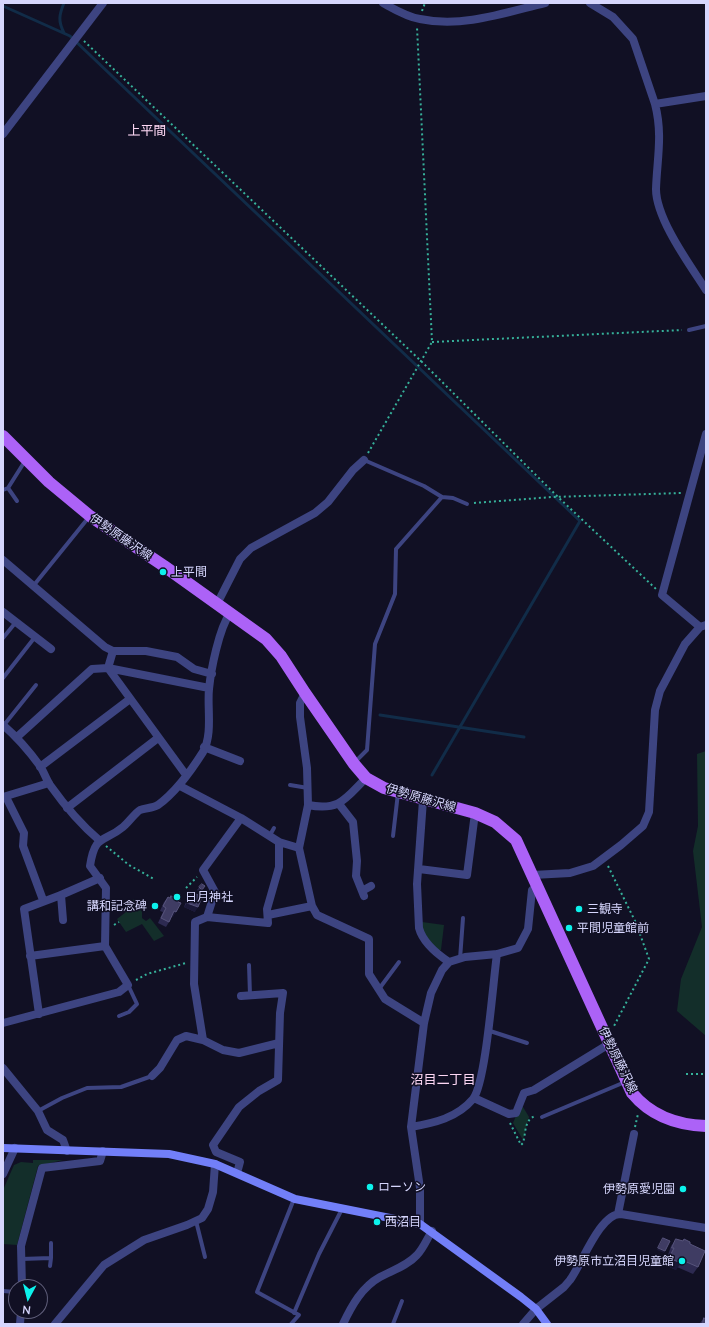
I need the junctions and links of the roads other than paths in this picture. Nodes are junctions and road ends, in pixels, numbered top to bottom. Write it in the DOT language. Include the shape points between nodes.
graph roads {
  1 [pos="103,3"];
  2 [pos="383,3"];
  3 [pos="544,3"];
  4 [pos="590,3"];
  5 [pos="706,96"];
  6 [pos="656,104"];
  7 [pos="3,134"];
  8 [pos="706,290"];
  9 [pos="706,326"];
  10 [pos="689,330"];
  11 [pos="706,434"];
  12 [pos="3,436"];
  13 [pos="26,460"];
  14 [pos="364,460"];
  15 [pos="8,488"];
  16 [pos="3,490"];
  17 [pos="442,497"];
  18 [pos="17,501"];
  19 [pos="467,504"];
  20 [pos="90,516"];
  21 [pos="3,560"];
  22 [pos="34,585"];
  23 [pos="217,604"];
  24 [pos="3,612"];
  25 [pos="230,613"];
  26 [pos="16,622"];
  27 [pos="703,626"];
  28 [pos="35,637"];
  29 [pos="3,638"];
  30 [pos="51,649"];
  31 [pos="113,651"];
  32 [pos="108,668"];
  33 [pos="212,674"];
  34 [pos="3,678"];
  35 [pos="36,685"];
  36 [pos="209,688"];
  37 [pos="305,693"];
  38 [pos="130,699"];
  39 [pos="3,725"];
  40 [pos="17,737"];
  41 [pos="158,738"];
  42 [pos="204,747"];
  43 [pos="240,761"];
  44 [pos="354,764"];
  45 [pos="40,767"];
  46 [pos="186,775"];
  47 [pos="366,778"];
  48 [pos="49,783"];
  49 [pos="290,785"];
  50 [pos="180,786"];
  51 [pos="308,788"];
  52 [pos="398,792"];
  53 [pos="4,797"];
  54 [pos="423,800"];
  55 [pos="339,804"];
  56 [pos="308,805"];
  57 [pos="67,808"];
  58 [pos="475,813"];
  59 [pos="241,818"];
  60 [pos="392,836"];
  61 [pos="100,840"];
  62 [pos="279,842"];
  63 [pos="299,848"];
  64 [pos="419,869"];
  65 [pos="100,878"];
  66 [pos="535,881"];
  67 [pos="371,886"];
  68 [pos="61,895"];
  69 [pos="43,900"];
  70 [pos="312,906"];
  71 [pos="268,915"];
  72 [pos="207,917"];
  73 [pos="463,918"];
  74 [pos="63,920"];
  75 [pos="105,946"];
  76 [pos="497,954"];
  77 [pos="30,956"];
  78 [pos="460,959"];
  79 [pos="399,962"];
  80 [pos="449,962"];
  81 [pos="249,965"];
  82 [pos="128,985"];
  83 [pos="379,990"];
  84 [pos="250,995"];
  85 [pos="241,996"];
  86 [pos="39,1014"];
  87 [pos="119,1016"];
  88 [pos="3,1023"];
  89 [pos="424,1023"];
  90 [pos="487,1030"];
  91 [pos="203,1040"];
  92 [pos="608,1042"];
  93 [pos="279,1043"];
  94 [pos="527,1043"];
  95 [pos="3,1068"];
  96 [pos="152,1076"];
  97 [pos="626,1082"];
  98 [pos="474,1098"];
  99 [pos="38,1110"];
  100 [pos="542,1117"];
  101 [pos="706,1126"];
  102 [pos="411,1127"];
  103 [pos="634,1134"];
  104 [pos="3,1148"];
  105 [pos="15,1148"];
  106 [pos="67,1151"];
  107 [pos="103,1151"];
  108 [pos="215,1164"];
  109 [pos="237,1173"];
  110 [pos="3,1174"];
  111 [pos="295,1199"];
  112 [pos="342,1209"];
  113 [pos="618,1214"];
  114 [pos="196,1220"];
  115 [pos="420,1224"];
  116 [pos="706,1228"];
  117 [pos="432,1231"];
  118 [pos="51,1243"];
  119 [pos="205,1257"];
  120 [pos="50,1258"];
  121 [pos="21,1259"];
  122 [pos="50,1266"];
  123 [pos="22,1279"];
  124 [pos="402,1301"];
  125 [pos="536,1309"];
  126 [pos="294,1313"];
  127 [pos="55,1324"];
  128 [pos="291,1324"];
  129 [pos="343,1324"];
  130 [pos="393,1324"];
  131 [pos="523,1324"];
  132 [pos="547,1324"];
  1 -- 7 [label="street"];
  2 -- 3 [label="street" via="419,19 452,23 479,20"];
  4 -- 6 [label="street" via="613,17 633,39"];
  5 -- 6 [label="street"];
  6 -- 8 [label="street" via="661,141 656,191 673,240"];
  9 -- 10 [label="lane"];
  11 -- 27 [label="street" via="662,595"];
  12 -- 13 [label="main road, 伊勢原藤沢線"];
  13 -- 15 [label="lane"];
  13 -- 20 [label="main road, 伊勢原藤沢線"];
  14 -- 17 [label="lane" via="424,486"];
  14 -- 23 [label="street" via="328,502 315,513 251,548 240,559"];
  15 -- 16 [label="lane"];
  15 -- 18 [label="lane"];
  17 -- 19 [label="lane" via="453,498"];
  17 -- 44 [label="lane" via="396,549 395,594 375,644 367,750"];
  20 -- 22 [label="lane"];
  20 -- 23 [label="main road, 伊勢原藤沢線"];
  21 -- 22 [label="street"];
  22 -- 31 [label="street"];
  23 -- 25 [label="main road, 伊勢原藤沢線"];
  24 -- 26 [label="street"];
  25 -- 33 [label="street" via="218,643"];
  25 -- 37 [label="main road, 伊勢原藤沢線" via="275,647"];
  26 -- 28 [label="street"];
  26 -- 29 [label="lane"];
  27 -- 66 [label="street" via="686,644 660,691 656,710 649,812 643,826 593,866"];
  28 -- 30 [label="street"];
  28 -- 34 [label="lane"];
  31 -- 32 [label="street"];
  31 -- 33 [label="street" via="146,651 177,656 194,669"];
  32 -- 36 [label="street"];
  32 -- 38 [label="street"];
  32 -- 40 [label="street" via="92,669"];
  33 -- 36 [label="street"];
  35 -- 39 [label="lane"];
  36 -- 42 [label="street" via="207,738"];
  37 -- 44 [label="main road, 伊勢原藤沢線"];
  37 -- 51 [label="street" via="300,703 300,717"];
  38 -- 41 [label="street"];
  38 -- 45 [label="street"];
  39 -- 40 [label="street"];
  40 -- 45 [label="street"];
  41 -- 46 [label="street"];
  41 -- 57 [label="street"];
  42 -- 43 [label="street"];
  42 -- 46 [label="street"];
  44 -- 47 [label="main road, 伊勢原藤沢線"];
  45 -- 48 [label="street"];
  46 -- 50 [label="street"];
  47 -- 52 [label="main road, 伊勢原藤沢線"];
  47 -- 55 [label="street"];
  48 -- 53 [label="street"];
  48 -- 57 [label="street"];
  49 -- 51 [label="lane"];
  50 -- 59 [label="street"];
  50 -- 61 [label="street" via="157,806 139,811 122,829"];
  51 -- 56 [label="street"];
  52 -- 54 [label="main road, 伊勢原藤沢線"];
  52 -- 60 [label="lane"];
  53 -- 69 [label="street" via="24,833 22,854"];
  54 -- 58 [label="main road, 伊勢原藤沢線"];
  54 -- 64 [label="street"];
  55 -- 56 [label="street" via="320,807"];
  55 -- 67 [label="street" via="353,822 356,876 363,894"];
  56 -- 63 [label="street"];
  57 -- 61 [label="street"];
  58 -- 64 [label="street" via="467,875"];
  58 -- 66 [label="main road, 伊勢原藤沢線" via="495,822 516,840"];
  59 -- 62 [label="street" via="272,831"];
  59 -- 72 [label="street" via="203,870 215,892"];
  61 -- 65 [label="street" via="92,854 90,866"];
  62 -- 63 [label="street"];
  62 -- 71 [label="street" via="279,867 267,909"];
  63 -- 70 [label="street"];
  64 -- 80 [label="street" via="417,884 421,935 438,955"];
  65 -- 68 [label="street"];
  65 -- 75 [label="street" via="106,888"];
  66 -- 76 [label="street" via="525,938 518,948"];
  66 -- 92 [label="main road, 伊勢原藤沢線"];
  68 -- 69 [label="street"];
  68 -- 74 [label="street"];
  69 -- 77 [label="street" via="24,908"];
  70 -- 71 [label="street"];
  70 -- 83 [label="street" via="317,916 369,939 369,974"];
  71 -- 72 [label="street" via="268,923"];
  72 -- 91 [label="street" via="195,922 194,984"];
  73 -- 78 [label="lane"];
  75 -- 77 [label="street"];
  75 -- 82 [label="street"];
  76 -- 78 [label="street"];
  76 -- 90 [label="street"];
  77 -- 86 [label="street"];
  78 -- 80 [label="street"];
  79 -- 83 [label="lane"];
  80 -- 89 [label="street" via="442,970 431,993"];
  81 -- 84 [label="lane"];
  82 -- 86 [label="street" via="119,992"];
  82 -- 87 [label="lane" via="137,1004 129,1012"];
  83 -- 89 [label="street" via="385,999"];
  84 -- 85 [label="street"];
  84 -- 93 [label="street" via="283,993"];
  86 -- 88 [label="street"];
  89 -- 102 [label="street"];
  90 -- 94 [label="lane"];
  90 -- 98 [label="street" via="478,1090"];
  91 -- 93 [label="street" via="223,1050 239,1053"];
  91 -- 96 [label="street" via="186,1036 177,1040 160,1068"];
  92 -- 97 [label="main road, 伊勢原藤沢線"];
  92 -- 98 [label="street" via="524,1094 516,1112 509,1114"];
  93 -- 109 [label="street" via="278,1080 239,1107 213,1145 216,1152 240,1162"];
  95 -- 99 [label="street"];
  96 -- 99 [label="lane" via="121,1087 87,1088"];
  97 -- 100 [label="lane"];
  97 -- 101 [label="main road, 伊勢原藤沢線" via="640,1103 656,1114 684,1124"];
  98 -- 102 [label="street" via="462,1110 440,1122"];
  99 -- 106 [label="street" via="47,1130 63,1140"];
  102 -- 115 [label="street" via="420,1188"];
  103 -- 113 [label="street"];
  104 -- 105 [label="street"];
  105 -- 106 [label="street"];
  105 -- 110 [label="street"];
  106 -- 107 [label="street"];
  107 -- 108 [label="street" via="169,1154"];
  107 -- 121 [label="street" via="100,1161 42,1168 21,1246"];
  108 -- 109 [label="street"];
  108 -- 114 [label="street" via="213,1192 208,1209 202,1218"];
  109 -- 111 [label="street"];
  111 -- 112 [label="street"];
  111 -- 126 [label="lane" via="257,1292"];
  112 -- 115 [label="street"];
  112 -- 126 [label="lane" via="319,1254"];
  113 -- 116 [label="street"];
  113 -- 125 [label="street" via="612,1215 603,1223 577,1271 567,1284"];
  114 -- 119 [label="lane"];
  114 -- 127 [label="street" via="144,1240 104,1265"];
  115 -- 117 [label="street"];
  117 -- 125 [label="street"];
  117 -- 129 [label="street" via="418,1255 401,1267 379,1277 362,1292"];
  118 -- 120 [label="lane"];
  120 -- 121 [label="lane"];
  120 -- 122 [label="lane"];
  121 -- 123 [label="street"];
  124 -- 130 [label="lane"];
  125 -- 131 [label="street"];
  125 -- 132 [label="street"];
  126 -- 128 [label="lane" via="299,1315"];
}
